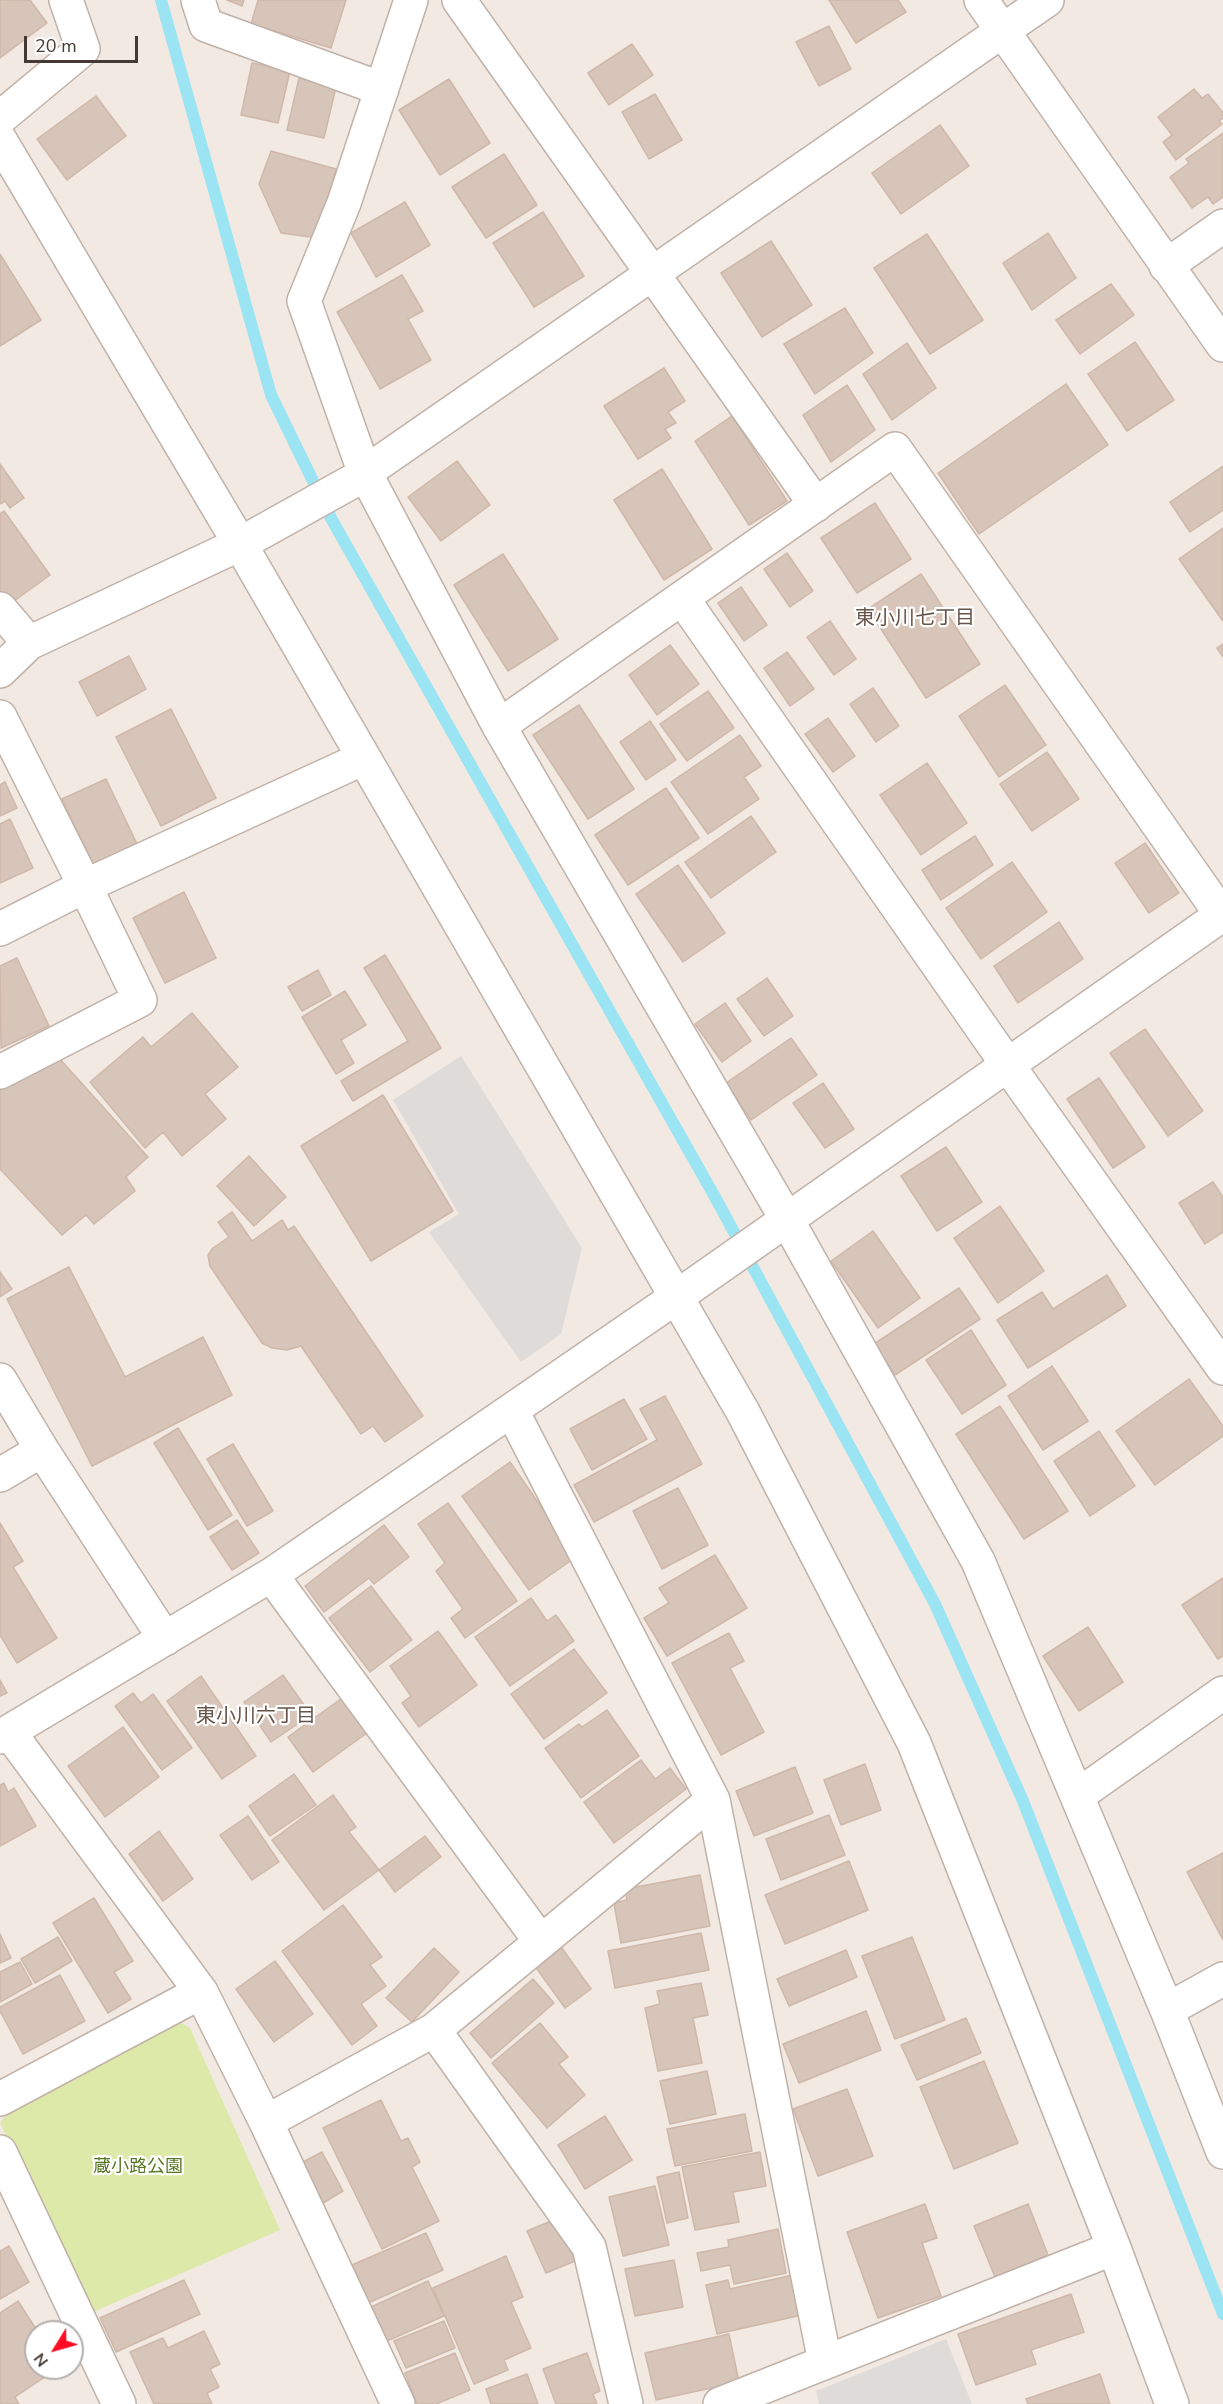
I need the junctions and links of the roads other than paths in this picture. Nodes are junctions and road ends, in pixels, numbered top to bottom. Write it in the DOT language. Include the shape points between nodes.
graph roads {
  1 [pos="66,0"];
  2 [pos="198,0"];
  3 [pos="411,0"];
  4 [pos="459,0"];
  5 [pos="981,0"];
  6 [pos="1047,0"];
  7 [pos="1002,31"];
  8 [pos="382,88"];
  9 [pos="0,118"];
  10 [pos="0,140"];
  11 [pos="1223,226"];
  12 [pos="1166,266"];
  13 [pos="651,273"];
  14 [pos="1223,345"];
  15 [pos="358,476"];
  16 [pos="816,505"];
  17 [pos="240,544"];
  18 [pos="682,598"];
  19 [pos="0,609"];
  20 [pos="29,643"];
  21 [pos="0,671"];
  22 [pos="0,717"];
  23 [pos="499,726"];
  24 [pos="364,758"];
  25 [pos="85,886"];
  26 [pos="1222,915"];
  27 [pos="0,929"];
  28 [pos="1006,1064"];
  29 [pos="0,1072"];
  30 [pos="782,1221"];
  31 [pos="675,1298"];
  32 [pos="1223,1368"];
  33 [pos="0,1380"];
  34 [pos="512,1411"];
  35 [pos="42,1450"];
  36 [pos="0,1474"];
  37 [pos="271,1575"];
  38 [pos="165,1639"];
  39 [pos="1223,1693"];
  40 [pos="4,1734"];
  41 [pos="1077,1796"];
  42 [pos="713,1800"];
  43 [pos="541,1942"];
  44 [pos="1223,1979"];
  45 [pos="201,1992"];
  46 [pos="1167,2010"];
  47 [pos="434,2030"];
  48 [pos="0,2099"];
  49 [pos="266,2122"];
  50 [pos="0,2152"];
  51 [pos="1223,2152"];
  52 [pos="1114,2248"];
  53 [pos="825,2362"];
  54 [pos="119,2404"];
  55 [pos="398,2404"];
  56 [pos="626,2404"];
  57 [pos="720,2404"];
  58 [pos="1172,2404"];
  1 -- 9 [label="street" via="83,49"];
  2 -- 8 [label="street" via="206,25"];
  3 -- 8 [label="street"];
  4 -- 13 [label="street"];
  5 -- 7 [label="street"];
  6 -- 7 [label="street"];
  7 -- 12 [label="street"];
  7 -- 13 [label="street"];
  8 -- 15 [label="street" via="344,203 304,301"];
  10 -- 17 [label="street"];
  11 -- 12 [label="street"];
  12 -- 14 [label="street"];
  13 -- 15 [label="street"];
  13 -- 16 [label="street"];
  15 -- 17 [label="street"];
  15 -- 23 [label="street"];
  16 -- 18 [label="street"];
  16 -- 26 [label="street" via="895,449"];
  17 -- 20 [label="street"];
  17 -- 24 [label="street"];
  18 -- 23 [label="street"];
  18 -- 28 [label="street"];
  19 -- 20 [label="street"];
  20 -- 21 [label="street"];
  22 -- 25 [label="street"];
  23 -- 30 [label="street"];
  24 -- 25 [label="street"];
  24 -- 31 [label="street"];
  25 -- 27 [label="street"];
  25 -- 29 [label="street" via="140,999"];
  26 -- 28 [label="street"];
  28 -- 30 [label="street"];
  28 -- 32 [label="street"];
  30 -- 31 [label="street"];
  30 -- 41 [label="street" via="978,1561"];
  31 -- 34 [label="street"];
  31 -- 52 [label="street" via="743,1412 914,1743"];
  33 -- 35 [label="street"];
  34 -- 37 [label="street"];
  34 -- 42 [label="street"];
  35 -- 36 [label="street"];
  35 -- 38 [label="street"];
  37 -- 38 [label="street"];
  37 -- 43 [label="street"];
  38 -- 40 [label="street"];
  39 -- 41 [label="street"];
  40 -- 45 [label="street"];
  41 -- 46 [label="street"];
  42 -- 43 [label="street"];
  42 -- 53 [label="street"];
  43 -- 47 [label="street"];
  44 -- 46 [label="street"];
  45 -- 48 [label="street"];
  45 -- 49 [label="street"];
  46 -- 51 [label="street"];
  47 -- 49 [label="street"];
  47 -- 56 [label="street" via="589,2247"];
  49 -- 55 [label="street"];
  50 -- 54 [label="street"];
  52 -- 53 [label="street"];
  52 -- 58 [label="street"];
  53 -- 57 [label="street"];
}
